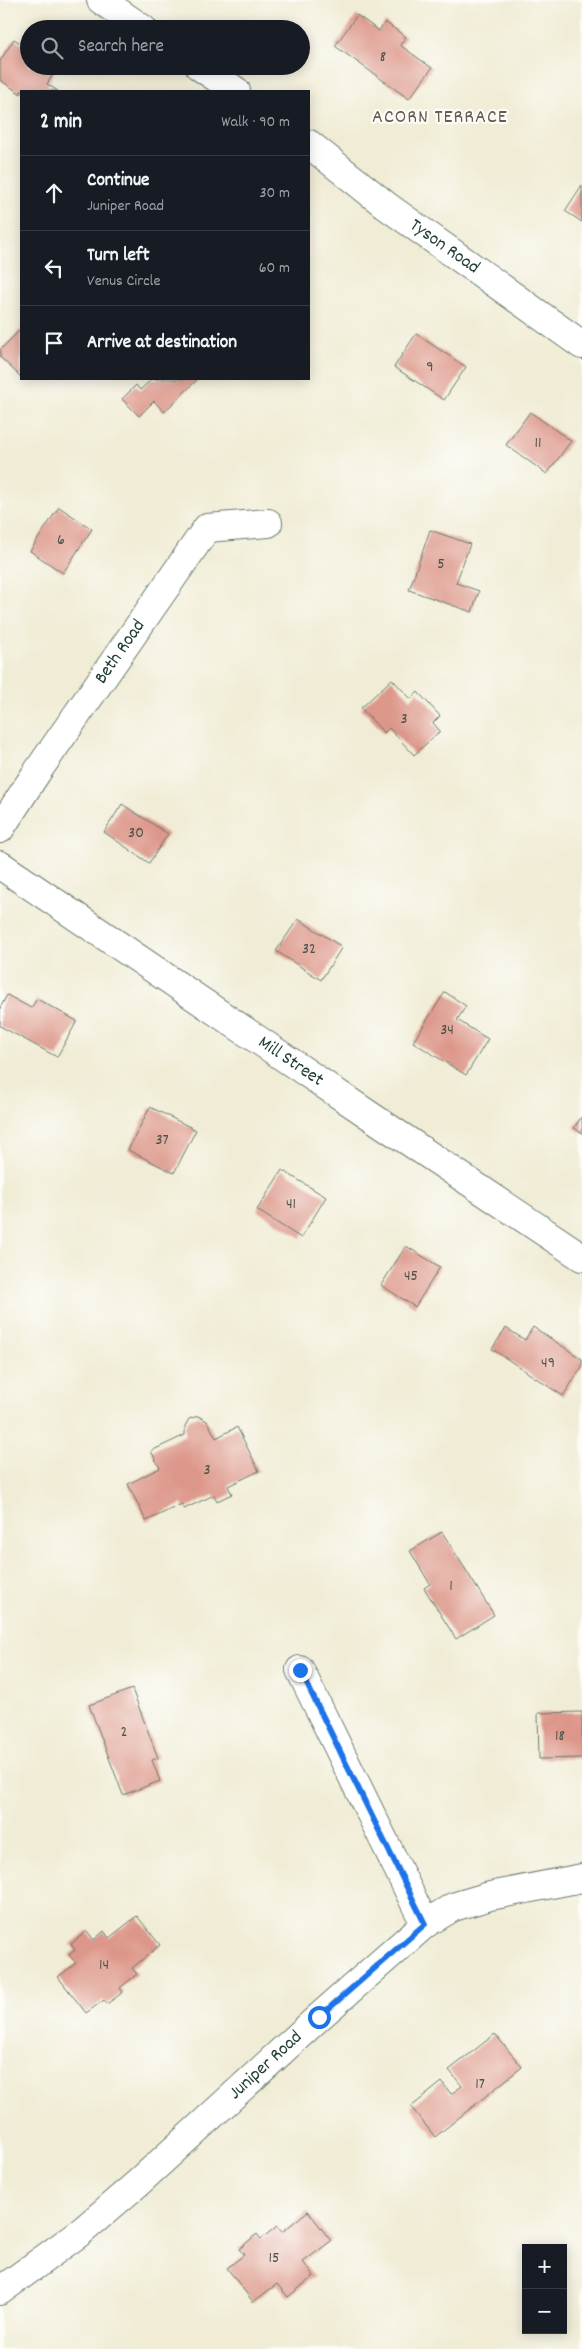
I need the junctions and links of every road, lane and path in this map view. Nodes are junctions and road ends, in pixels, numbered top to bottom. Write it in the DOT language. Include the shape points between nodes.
graph roads {
  1 [pos="101,0"];
  2 [pos="130,20"];
  3 [pos="212,75"];
  4 [pos="235,90"];
  5 [pos="310,145"];
  6 [pos="582,345"];
  7 [pos="268,523"];
  8 [pos="0,828"];
  9 [pos="0,865"];
  10 [pos="582,1257"];
  11 [pos="300,1670"];
  12 [pos="582,1878"];
  13 [pos="425,1924"];
  14 [pos="0,2292"];
  1 -- 2 [label="street"];
  3 -- 4 [label="street"];
  5 -- 6 [label="street, Tyson Road" via="388,207"];
  7 -- 8 [label="street, Beth Road" via="207,528"];
  9 -- 10 [label="street, Mill Street"];
  11 -- 13 [label="street"];
  12 -- 13 [label="street, Juniper Road" via="490,1896 453,1907"];
  13 -- 14 [label="street, Juniper Road" via="82,2231"];
}
